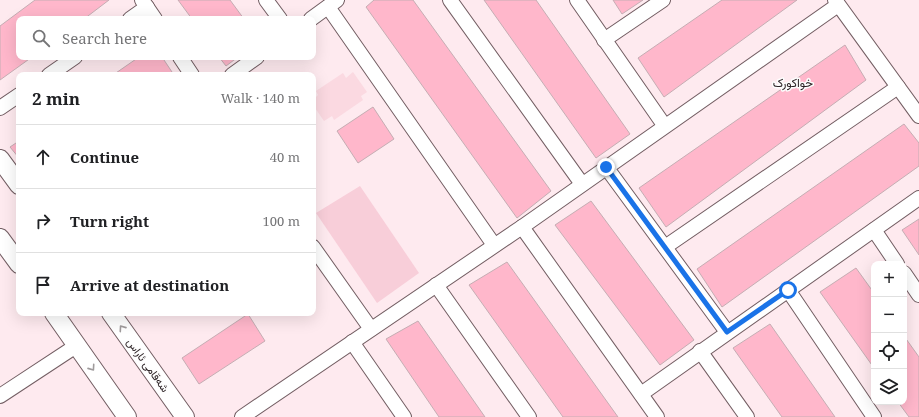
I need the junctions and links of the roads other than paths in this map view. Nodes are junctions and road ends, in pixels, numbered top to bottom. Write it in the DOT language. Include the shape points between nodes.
graph roads {
  1 [pos="266,0"];
  2 [pos="450,0"];
  3 [pos="577,0"];
  4 [pos="663,0"];
  5 [pos="837,2"];
  6 [pos="332,3"];
  7 [pos="148,9"];
  8 [pos="135,16"];
  9 [pos="278,16"];
  10 [pos="315,16"];
  11 [pos="604,40"];
  12 [pos="71,60"];
  13 [pos="182,60"];
  14 [pos="253,60"];
  15 [pos="53,72"];
  16 [pos="190,72"];
  17 [pos="236,72"];
  18 [pos="898,87"];
  19 [pos="16,97"];
  20 [pos="0,108"];
  21 [pos="919,116"];
  22 [pos="664,125"];
  23 [pos="0,159"];
  24 [pos="606,167"];
  25 [pos="16,181"];
  26 [pos="582,184"];
  27 [pos="919,198"];
  28 [pos="522,227"];
  29 [pos="874,230"];
  30 [pos="0,238"];
  31 [pos="494,245"];
  32 [pos="665,247"];
  33 [pos="316,251"];
  34 [pos="16,260"];
  35 [pos="896,261"];
  36 [pos="907,278"];
  37 [pos="436,285"];
  38 [pos="788,290"];
  39 [pos="919,295"];
  40 [pos="56,316"];
  41 [pos="113,316"];
  42 [pos="370,329"];
  43 [pos="727,332"];
  44 [pos="352,342"];
  45 [pos="76,346"];
  46 [pos="700,351"];
  47 [pos="641,394"];
  48 [pos="0,396"];
  49 [pos="127,417"];
  50 [pos="185,417"];
  51 [pos="242,417"];
  52 [pos="404,417"];
  53 [pos="529,417"];
  54 [pos="657,417"];
  55 [pos="747,417"];
  56 [pos="874,417"];
  1 -- 9 [label="street"];
  2 -- 26 [label="street"];
  3 -- 11 [label="street"];
  4 -- 11 [label="street"];
  5 -- 18 [label="street"];
  5 -- 22 [label="street"];
  6 -- 10 [label="street"];
  6 -- 31 [label="street"];
  7 -- 8 [label="street"];
  11 -- 22 [label="street"];
  12 -- 15 [label="street"];
  13 -- 16 [label="street"];
  14 -- 17 [label="street"];
  18 -- 21 [label="street"];
  18 -- 32 [label="street"];
  19 -- 20 [label="street"];
  22 -- 24 [label="street"];
  23 -- 25 [label="street"];
  24 -- 26 [label="street"];
  24 -- 32 [label="street"];
  26 -- 28 [label="street"];
  27 -- 29 [label="street"];
  28 -- 31 [label="street"];
  28 -- 47 [label="street"];
  29 -- 35 [label="street"];
  29 -- 38 [label="street"];
  30 -- 34 [label="street"];
  31 -- 37 [label="street"];
  32 -- 43 [label="street"];
  33 -- 42 [label="street"];
  36 -- 39 [label="street"];
  37 -- 42 [label="street"];
  37 -- 53 [label="street"];
  38 -- 43 [label="street"];
  38 -- 56 [label="street"];
  40 -- 45 [label="street"];
  50 -- 41 [label="street, شەقامی ئاراس, one-way"];
  42 -- 44 [label="street"];
  43 -- 46 [label="street"];
  44 -- 51 [label="street"];
  44 -- 52 [label="street"];
  45 -- 48 [label="street"];
  45 -- 49 [label="street, one-way"];
  46 -- 47 [label="street"];
  46 -- 55 [label="street"];
  47 -- 54 [label="street"];
}
